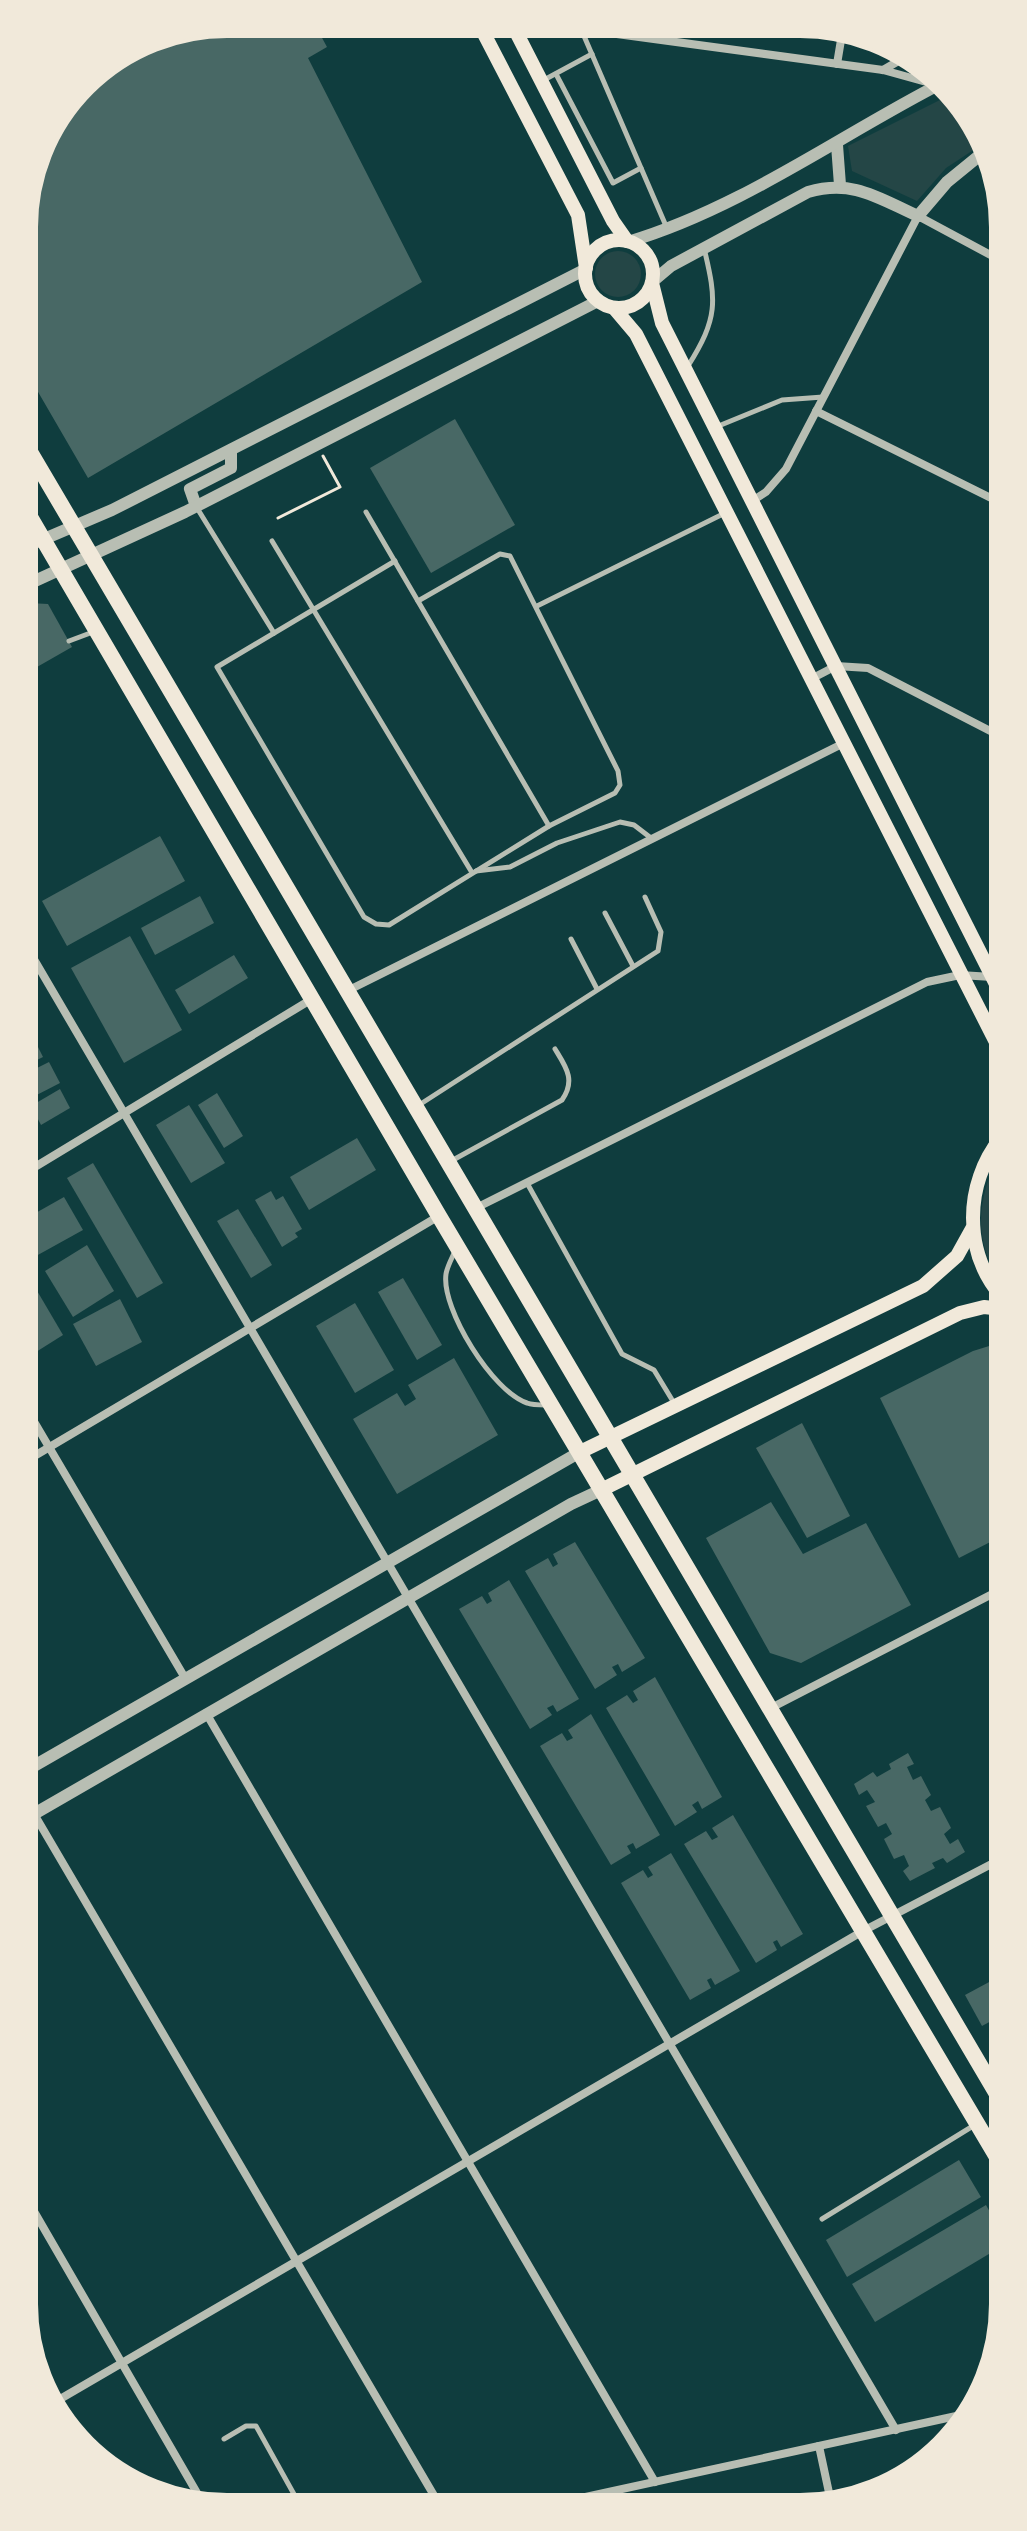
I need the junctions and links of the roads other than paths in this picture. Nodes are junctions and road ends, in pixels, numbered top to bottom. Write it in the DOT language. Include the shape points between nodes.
graph roads {
  1 [pos="485,36"];
  2 [pos="518,36"];
  3 [pos="584,36"];
  4 [pos="666,36"];
  5 [pos="841,41"];
  6 [pos="592,54"];
  7 [pos="896,63"];
  8 [pos="837,64"];
  9 [pos="883,70"];
  10 [pos="556,74"];
  11 [pos="921,79"];
  12 [pos="541,82"];
  13 [pos="932,89"];
  14 [pos="837,145"];
  15 [pos="977,157"];
  16 [pos="641,168"];
  17 [pos="613,183"];
  18 [pos="840,185"];
  19 [pos="597,191"];
  20 [pos="918,216"];
  21 [pos="667,230"];
  22 [pos="628,242"];
  23 [pos="704,248"];
  24 [pos="991,255"];
  25 [pos="586,268"];
  26 [pos="652,283"];
  27 [pos="598,301"];
  28 [pos="614,308"];
  29 [pos="686,370"];
  30 [pos="823,397"];
  31 [pos="816,411"];
  32 [pos="715,427"];
  33 [pos="231,450"];
  34 [pos="36,462"];
  35 [pos="991,498"];
  36 [pos="752,501"];
  37 [pos="196,506"];
  38 [pos="366,512"];
  39 [pos="724,513"];
  40 [pos="36,526"];
  41 [pos="75,528"];
  42 [pos="43,538"];
  43 [pos="272,541"];
  44 [pos="36,542"];
  45 [pos="92,557"];
  46 [pos="395,561"];
  47 [pos="60,567"];
  48 [pos="36,580"];
  49 [pos="418,601"];
  50 [pos="537,606"];
  51 [pos="316,608"];
  52 [pos="97,631"];
  53 [pos="274,633"];
  54 [pos="69,641"];
  55 [pos="836,666"];
  56 [pos="811,679"];
  57 [pos="991,731"];
  58 [pos="844,743"];
  59 [pos="549,826"];
  60 [pos="652,839"];
  61 [pos="471,871"];
  62 [pos="645,897"];
  63 [pos="605,913"];
  64 [pos="571,939"];
  65 [pos="36,963"];
  66 [pos="633,966"];
  67 [pos="991,968"];
  68 [pos="960,975"];
  69 [pos="991,978"];
  70 [pos="597,989"];
  71 [pos="345,992"];
  72 [pos="313,999"];
  73 [pos="991,1033"];
  74 [pos="555,1049"];
  75 [pos="415,1107"];
  76 [pos="124,1114"];
  77 [pos="991,1150"];
  78 [pos="448,1163"];
  79 [pos="36,1166"];
  80 [pos="527,1183"];
  81 [pos="476,1208"];
  82 [pos="439,1216"];
  83 [pos="972,1229"];
  84 [pos="457,1246"];
  85 [pos="991,1279"];
  86 [pos="991,1308"];
  87 [pos="252,1328"];
  88 [pos="552,1406"];
  89 [pos="676,1406"];
  90 [pos="36,1425"];
  91 [pos="609,1438"];
  92 [pos="49,1447"];
  93 [pos="580,1452"];
  94 [pos="36,1455"];
  95 [pos="631,1475"];
  96 [pos="601,1490"];
  97 [pos="389,1561"];
  98 [pos="991,1595"];
  99 [pos="410,1596"];
  100 [pos="185,1678"];
  101 [pos="769,1709"];
  102 [pos="206,1713"];
  103 [pos="36,1765"];
  104 [pos="36,1807"];
  105 [pos="36,1823"];
  106 [pos="991,1864"];
  107 [pos="891,1915"];
  108 [pos="863,1931"];
  109 [pos="670,2043"];
  110 [pos="991,2084"];
  111 [pos="977,2123"];
  112 [pos="991,2147"];
  113 [pos="467,2160"];
  114 [pos="36,2214"];
  115 [pos="822,2219"];
  116 [pos="296,2261"];
  117 [pos="124,2362"];
  118 [pos="62,2398"];
  119 [pos="954,2417"];
  120 [pos="896,2430"];
  121 [pos="224,2439"];
  122 [pos="819,2446"];
  123 [pos="655,2482"];
  124 [pos="197,2492"];
  125 [pos="612,2492"];
  126 [pos="829,2492"];
  127 [pos="294,2495"];
  128 [pos="434,2495"];
  129 [pos="597,2495"];
  130 [pos="613,2495"];
  1 -- 25 [label="main road" via="578,215"];
  2 -- 12 [label="main road"];
  3 -- 6 [label="lane"];
  4 -- 8 [label="street"];
  5 -- 8 [label="street"];
  6 -- 10 [label="lane"];
  6 -- 16 [label="lane"];
  7 -- 9 [label="street"];
  8 -- 9 [label="street"];
  9 -- 11 [label="street"];
  10 -- 12 [label="lane"];
  10 -- 17 [label="lane"];
  12 -- 19 [label="main road"];
  13 -- 14 [label="street"];
  14 -- 18 [label="street"];
  14 -- 21 [label="street"];
  15 -- 20 [label="street"];
  16 -- 17 [label="lane"];
  16 -- 21 [label="lane"];
  17 -- 19 [label="lane"];
  18 -- 20 [label="street"];
  18 -- 23 [label="street" via="808,192"];
  19 -- 22 [label="main road"];
  20 -- 24 [label="street"];
  20 -- 30 [label="street"];
  21 -- 22 [label="street"];
  22 -- 25 [label="main road" via="606,243"];
  22 -- 26 [label="main road" via="651,262"];
  23 -- 26 [label="street"];
  23 -- 29 [label="lane" via="713,318"];
  25 -- 27 [label="main road" via="587,286"];
  25 -- 33 [label="street"];
  26 -- 28 [label="main road" via="633,305"];
  26 -- 29 [label="main road" via="662,323"];
  27 -- 28 [label="main road"];
  27 -- 37 [label="street"];
  28 -- 39 [label="main road" via="636,334"];
  29 -- 32 [label="main road"];
  30 -- 31 [label="street"];
  30 -- 32 [label="lane" via="782,400"];
  31 -- 35 [label="street"];
  31 -- 36 [label="street" via="786,469"];
  32 -- 36 [label="main road"];
  33 -- 37 [label="street" via="231,468 190,489"];
  33 -- 41 [label="street"];
  34 -- 41 [label="main road"];
  36 -- 55 [label="main road"];
  37 -- 45 [label="street"];
  37 -- 53 [label="lane"];
  38 -- 46 [label="lane"];
  39 -- 50 [label="lane"];
  39 -- 56 [label="main road"];
  40 -- 42 [label="main road"];
  41 -- 42 [label="street"];
  41 -- 45 [label="main road"];
  42 -- 44 [label="street"];
  42 -- 47 [label="main road"];
  43 -- 51 [label="lane"];
  45 -- 47 [label="street"];
  45 -- 71 [label="main road"];
  46 -- 49 [label="lane"];
  46 -- 51 [label="lane"];
  47 -- 48 [label="street"];
  47 -- 52 [label="main road"];
  49 -- 50 [label="lane" via="505,553"];
  49 -- 59 [label="lane"];
  50 -- 59 [label="lane" via="618,771 620,785 615,793"];
  51 -- 53 [label="lane"];
  51 -- 61 [label="lane"];
  52 -- 54 [label="lane"];
  52 -- 72 [label="main road"];
  53 -- 61 [label="lane" via="217,667 364,917 389,925"];
  55 -- 56 [label="street"];
  55 -- 57 [label="street" via="868,668"];
  55 -- 67 [label="main road"];
  56 -- 58 [label="main road"];
  58 -- 60 [label="street"];
  58 -- 68 [label="main road"];
  59 -- 61 [label="lane"];
  60 -- 61 [label="lane" via="620,822 557,843 510,867"];
  60 -- 71 [label="street"];
  62 -- 66 [label="lane" via="662,942 658,951"];
  63 -- 66 [label="lane"];
  64 -- 70 [label="lane"];
  65 -- 76 [label="street"];
  66 -- 70 [label="lane"];
  68 -- 69 [label="street"];
  68 -- 73 [label="main road"];
  68 -- 80 [label="street" via="927,982"];
  70 -- 75 [label="lane"];
  71 -- 75 [label="main road"];
  72 -- 76 [label="street"];
  72 -- 82 [label="main road"];
  74 -- 78 [label="lane" via="569,1073 570,1087 562,1100"];
  75 -- 78 [label="main road"];
  76 -- 79 [label="street"];
  76 -- 87 [label="street"];
  77 -- 83 [label="main road" via="975,1190"];
  78 -- 81 [label="main road"];
  80 -- 81 [label="street"];
  80 -- 89 [label="lane" via="622,1354 654,1370"];
  81 -- 91 [label="main road"];
  82 -- 84 [label="main road"];
  82 -- 87 [label="street"];
  83 -- 85 [label="main road" via="979,1259"];
  83 -- 89 [label="main road" via="957,1256 923,1286"];
  84 -- 88 [label="main road"];
  84 -- 88 [label="lane" via="446,1274 458,1323 508,1391 526,1403"];
  86 -- 95 [label="main road" via="960,1313"];
  87 -- 92 [label="street"];
  87 -- 97 [label="street"];
  88 -- 93 [label="main road"];
  89 -- 91 [label="main road"];
  90 -- 92 [label="street"];
  91 -- 93 [label="main road"];
  91 -- 95 [label="main road"];
  92 -- 94 [label="street"];
  92 -- 100 [label="street"];
  93 -- 96 [label="main road"];
  93 -- 97 [label="street"];
  95 -- 96 [label="main road"];
  95 -- 101 [label="main road"];
  96 -- 99 [label="street"];
  96 -- 108 [label="main road"];
  97 -- 99 [label="street"];
  97 -- 100 [label="street"];
  98 -- 101 [label="street"];
  99 -- 102 [label="street"];
  99 -- 109 [label="street"];
  100 -- 103 [label="street"];
  101 -- 107 [label="main road"];
  102 -- 104 [label="street"];
  102 -- 113 [label="street"];
  105 -- 116 [label="street"];
  106 -- 107 [label="street"];
  107 -- 108 [label="street"];
  107 -- 110 [label="main road"];
  108 -- 109 [label="street"];
  108 -- 111 [label="main road"];
  109 -- 113 [label="street"];
  109 -- 120 [label="street"];
  111 -- 112 [label="main road"];
  111 -- 115 [label="lane"];
  113 -- 116 [label="street"];
  113 -- 123 [label="street"];
  114 -- 117 [label="street"];
  116 -- 117 [label="street"];
  116 -- 128 [label="street"];
  117 -- 118 [label="street"];
  117 -- 124 [label="street"];
  119 -- 120 [label="street"];
  120 -- 122 [label="street"];
  121 -- 127 [label="lane" via="256,2426"];
  122 -- 123 [label="street"];
  122 -- 126 [label="street"];
  123 -- 125 [label="street"];
  125 -- 129 [label="street"];
  125 -- 130 [label="street"];
}
